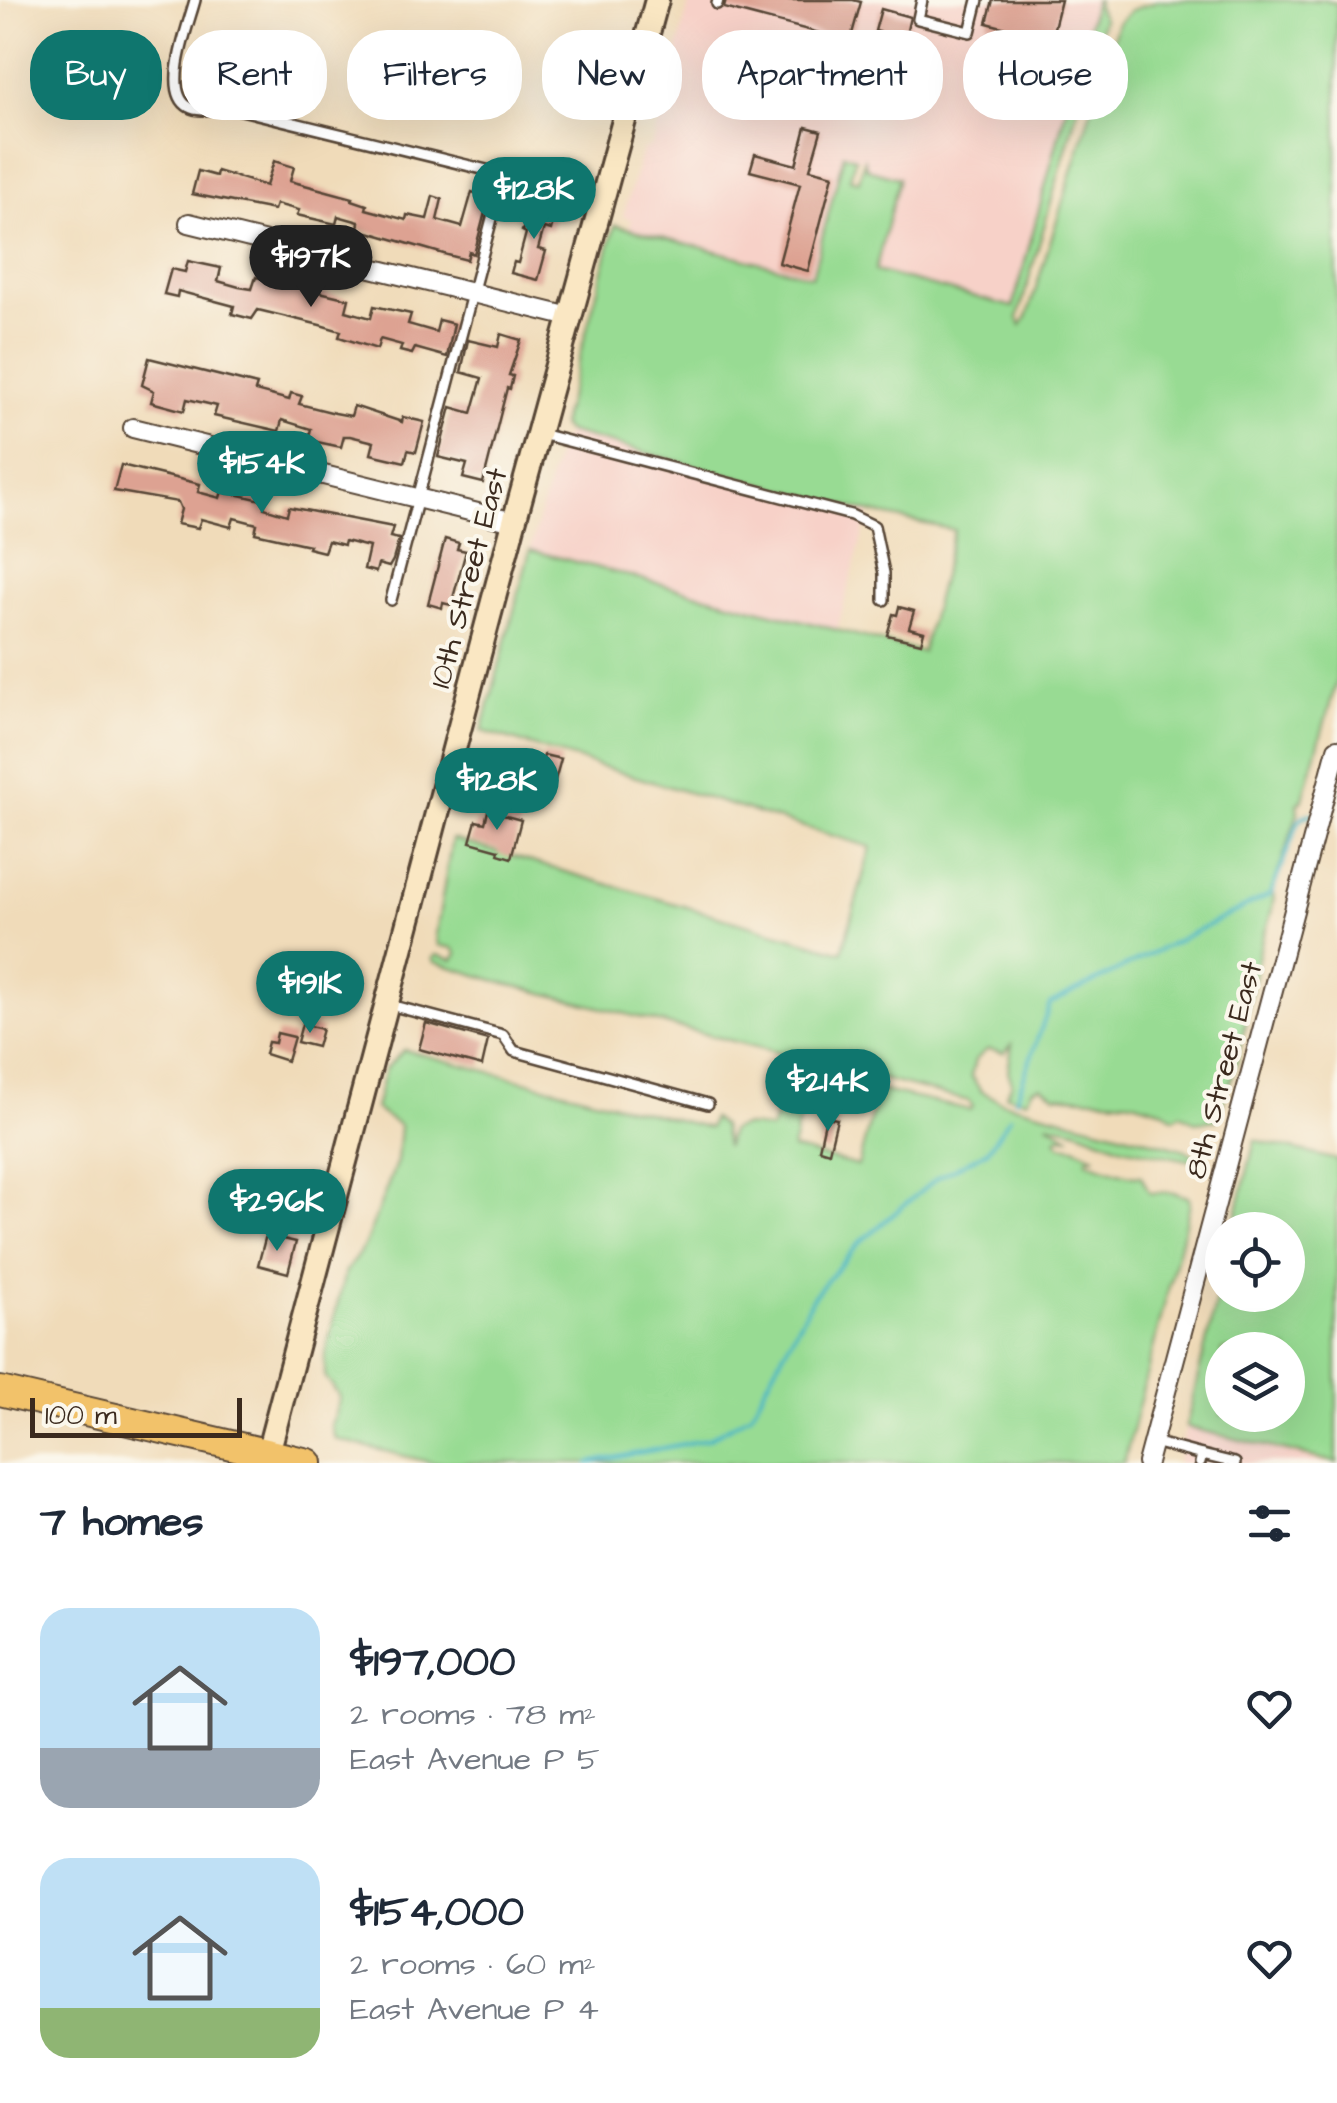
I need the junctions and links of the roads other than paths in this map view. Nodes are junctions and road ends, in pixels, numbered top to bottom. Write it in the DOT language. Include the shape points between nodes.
graph roads {
  1 [pos="195,0"];
  2 [pos="657,0"];
  3 [pos="922,0"];
  4 [pos="978,0"];
  5 [pos="499,192"];
  6 [pos="601,198"];
  7 [pos="189,223"];
  8 [pos="472,292"];
  9 [pos="570,316"];
  10 [pos="134,428"];
  11 [pos="538,434"];
  12 [pos="418,498"];
  13 [pos="514,522"];
  14 [pos="391,600"];
  15 [pos="884,600"];
  16 [pos="1337,749"];
  17 [pos="386,1004"];
  18 [pos="708,1104"];
  19 [pos="0,1391"];
  20 [pos="1152,1442"];
  21 [pos="267,1458"];
  22 [pos="1201,1459"];
  23 [pos="308,1463"];
  24 [pos="1147,1463"];
  25 [pos="1235,1463"];
  1 -- 6 [label="lane" via="174,81 188,107 229,107"];
  2 -- 6 [label="main road, 10th Street East"];
  3 -- 4 [label="lane" via="918,19 970,32"];
  5 -- 8 [label="lane"];
  6 -- 9 [label="main road, 10th Street East"];
  7 -- 8 [label="street"];
  8 -- 9 [label="street"];
  8 -- 12 [label="lane"];
  9 -- 11 [label="main road, 10th Street East"];
  10 -- 12 [label="street"];
  11 -- 13 [label="main road, 10th Street East"];
  11 -- 15 [label="lane" via="874,526"];
  12 -- 13 [label="street"];
  12 -- 14 [label="lane"];
  13 -- 17 [label="main road, 10th Street East"];
  16 -- 20 [label="street, 8th Street East"];
  17 -- 18 [label="lane" via="503,1035 514,1051"];
  17 -- 21 [label="main road, 10th Street East"];
  19 -- 21 [label="main road"];
  20 -- 22 [label="lane"];
  20 -- 24 [label="street, 8th Street East"];
  21 -- 23 [label="main road"];
  22 -- 25 [label="lane"];
}
